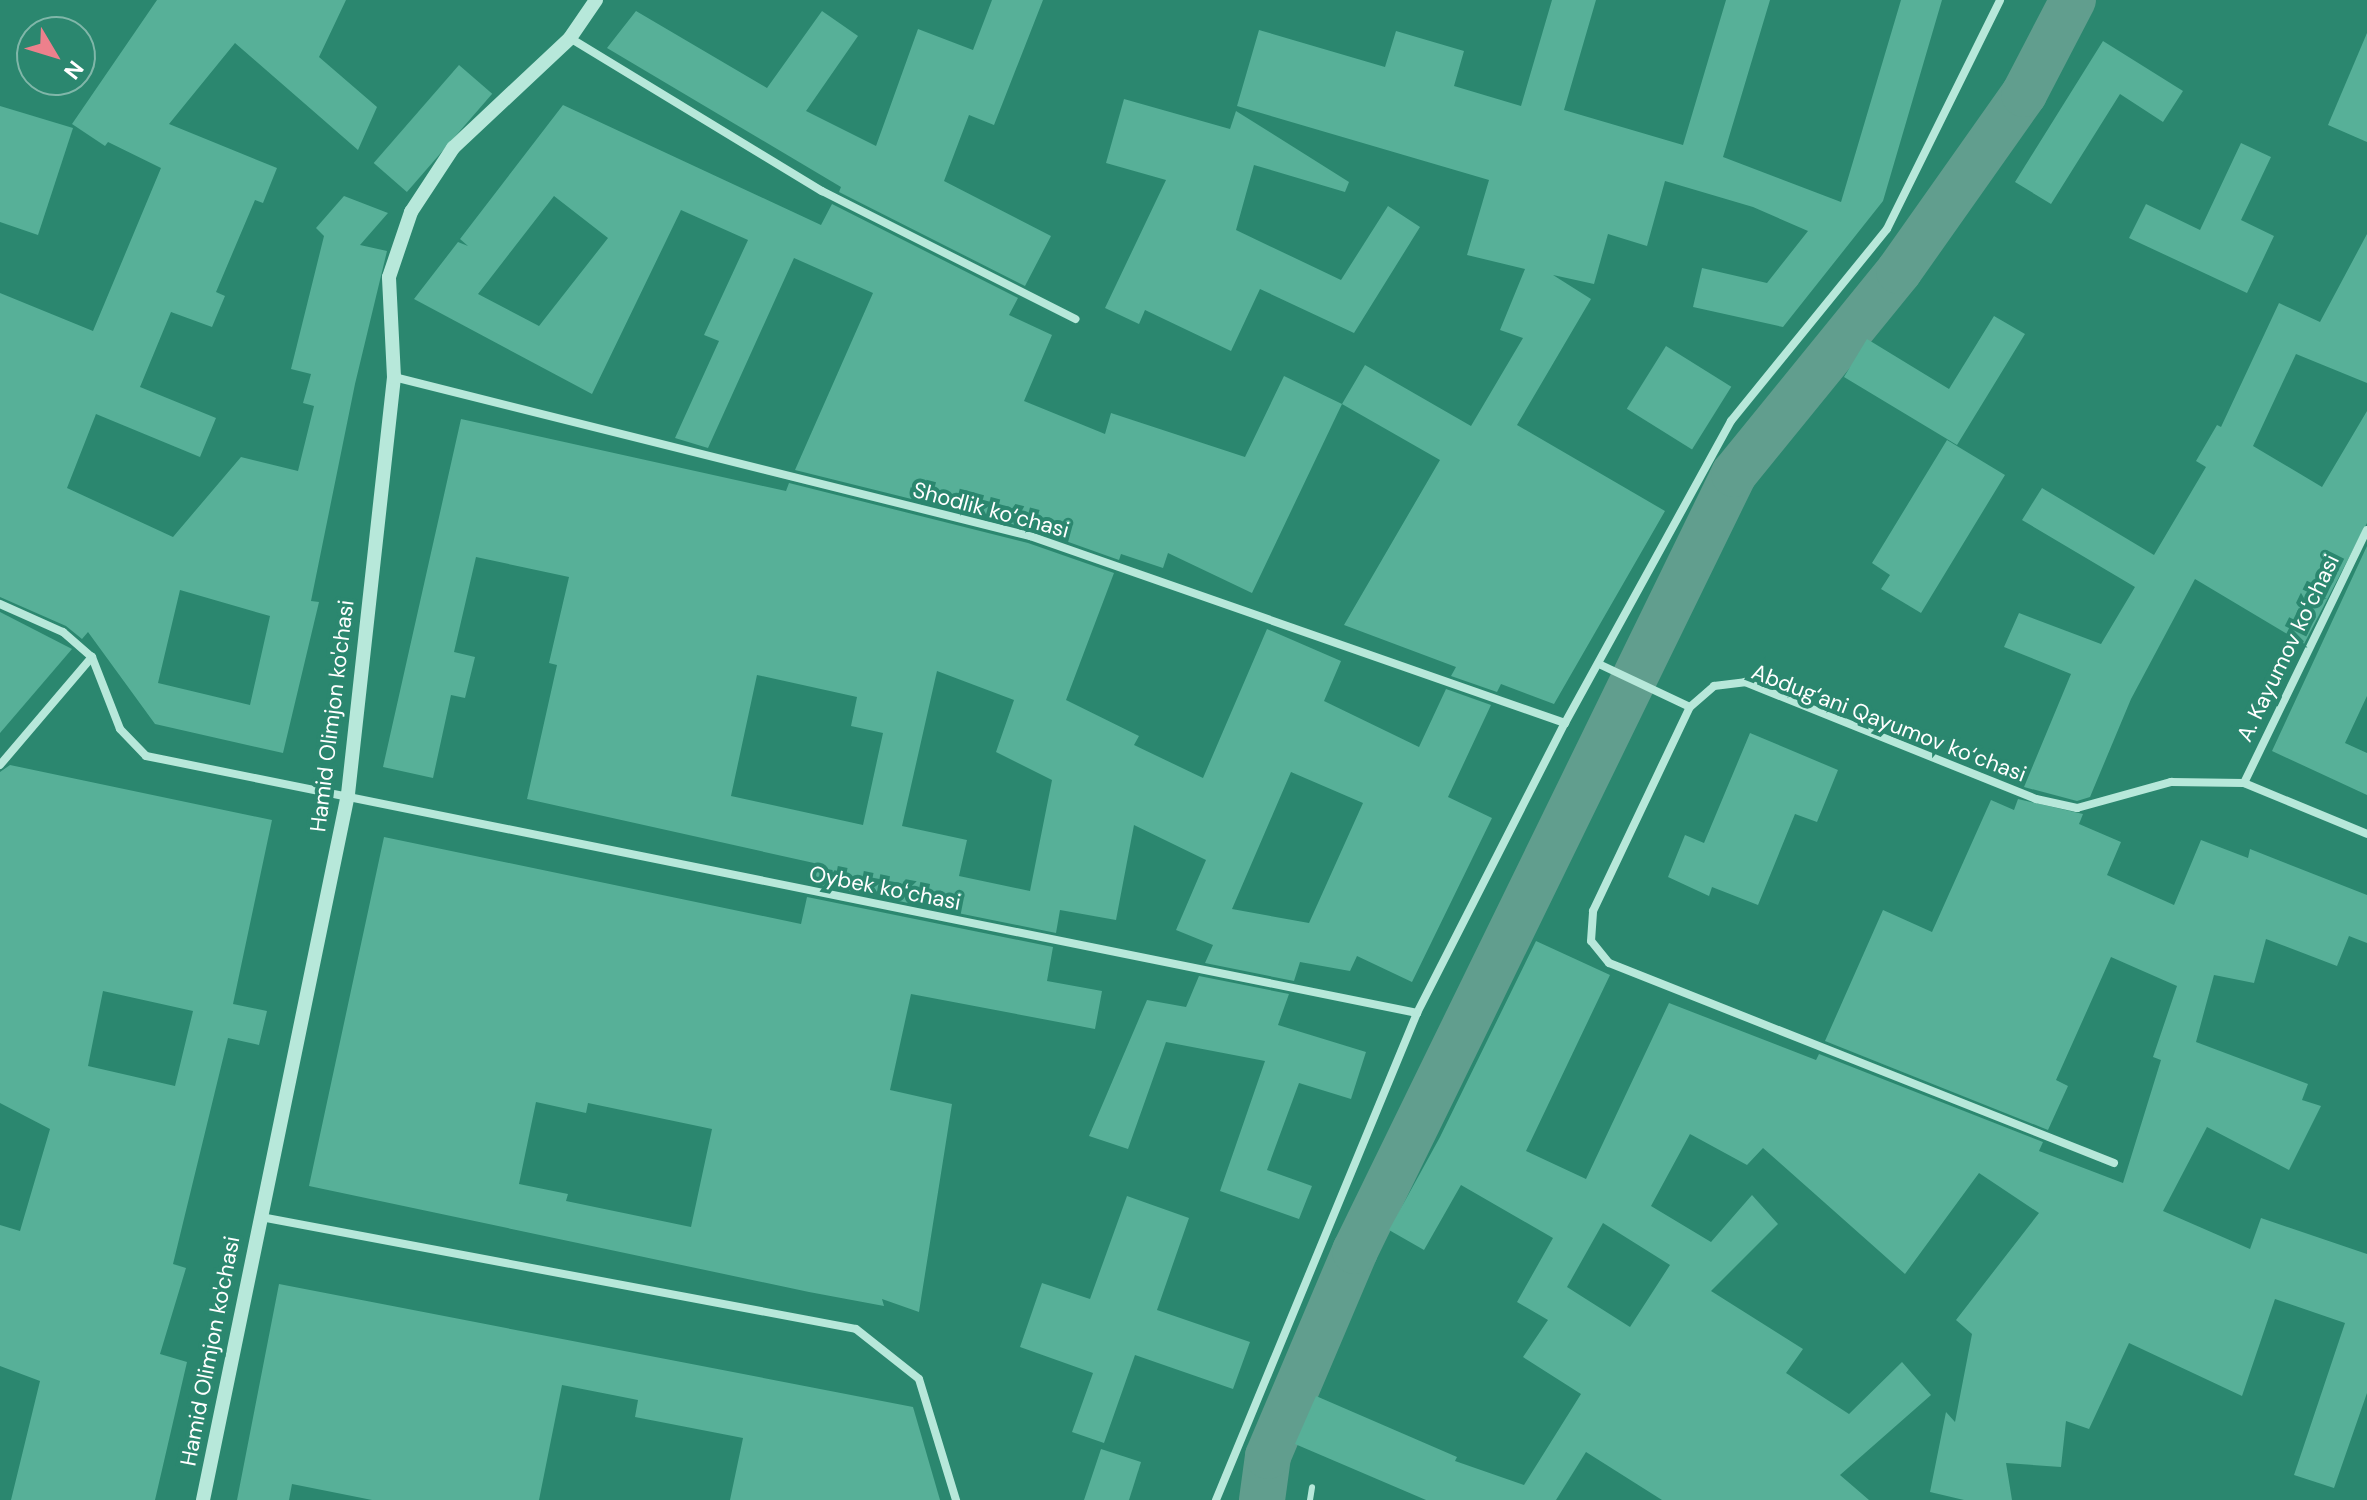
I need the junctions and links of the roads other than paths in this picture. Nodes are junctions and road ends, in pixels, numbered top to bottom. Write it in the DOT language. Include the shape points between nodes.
graph roads {
  1 [pos="596,0"];
  2 [pos="2000,0"];
  3 [pos="570,38"];
  4 [pos="1075,319"];
  5 [pos="394,377"];
  6 [pos="2367,530"];
  7 [pos="0,604"];
  8 [pos="92,657"];
  9 [pos="1601,665"];
  10 [pos="1690,707"];
  11 [pos="1565,723"];
  12 [pos="0,765"];
  13 [pos="2244,783"];
  14 [pos="348,794"];
  15 [pos="2367,834"];
  16 [pos="1417,1013"];
  17 [pos="2114,1163"];
  18 [pos="260,1217"];
  19 [pos="1312,1487"];
  20 [pos="203,1500"];
  21 [pos="956,1500"];
  22 [pos="1216,1500"];
  23 [pos="1310,1500"];
  1 -- 3 [label="street, Hamid Olimjon ko'chasi"];
  2 -- 9 [label="street" via="1887,229 1731,421"];
  3 -- 4 [label="street" via="822,191"];
  3 -- 5 [label="street, Hamid Olimjon ko'chasi" via="453,148 411,212 389,277"];
  5 -- 11 [label="street, Shodlik ko‘chasi" via="1030,536"];
  5 -- 14 [label="street, Hamid Olimjon ko'chasi"];
  6 -- 13 [label="street, A. Kayumov koʻchasi"];
  7 -- 8 [label="street" via="63,632"];
  8 -- 12 [label="street"];
  8 -- 14 [label="street, Oybek koʻchasi" via="120,729 146,756"];
  9 -- 10 [label="street"];
  9 -- 11 [label="street"];
  10 -- 13 [label="street, Abdug‘ani Qayumov ko‘chasi" via="1714,686 1745,682 2036,799 2077,808 2171,782"];
  10 -- 17 [label="street" via="1593,911 1591,941 1609,963"];
  11 -- 16 [label="street"];
  13 -- 15 [label="street, Abdug‘ani Qayumov ko‘chasi"];
  14 -- 16 [label="street, Oybek koʻchasi"];
  14 -- 18 [label="street, Hamid Olimjon ko'chasi"];
  16 -- 22 [label="street"];
  18 -- 20 [label="street, Hamid Olimjon ko'chasi"];
  18 -- 21 [label="street" via="856,1329 919,1379"];
  19 -- 23 [label="lane"];
}
